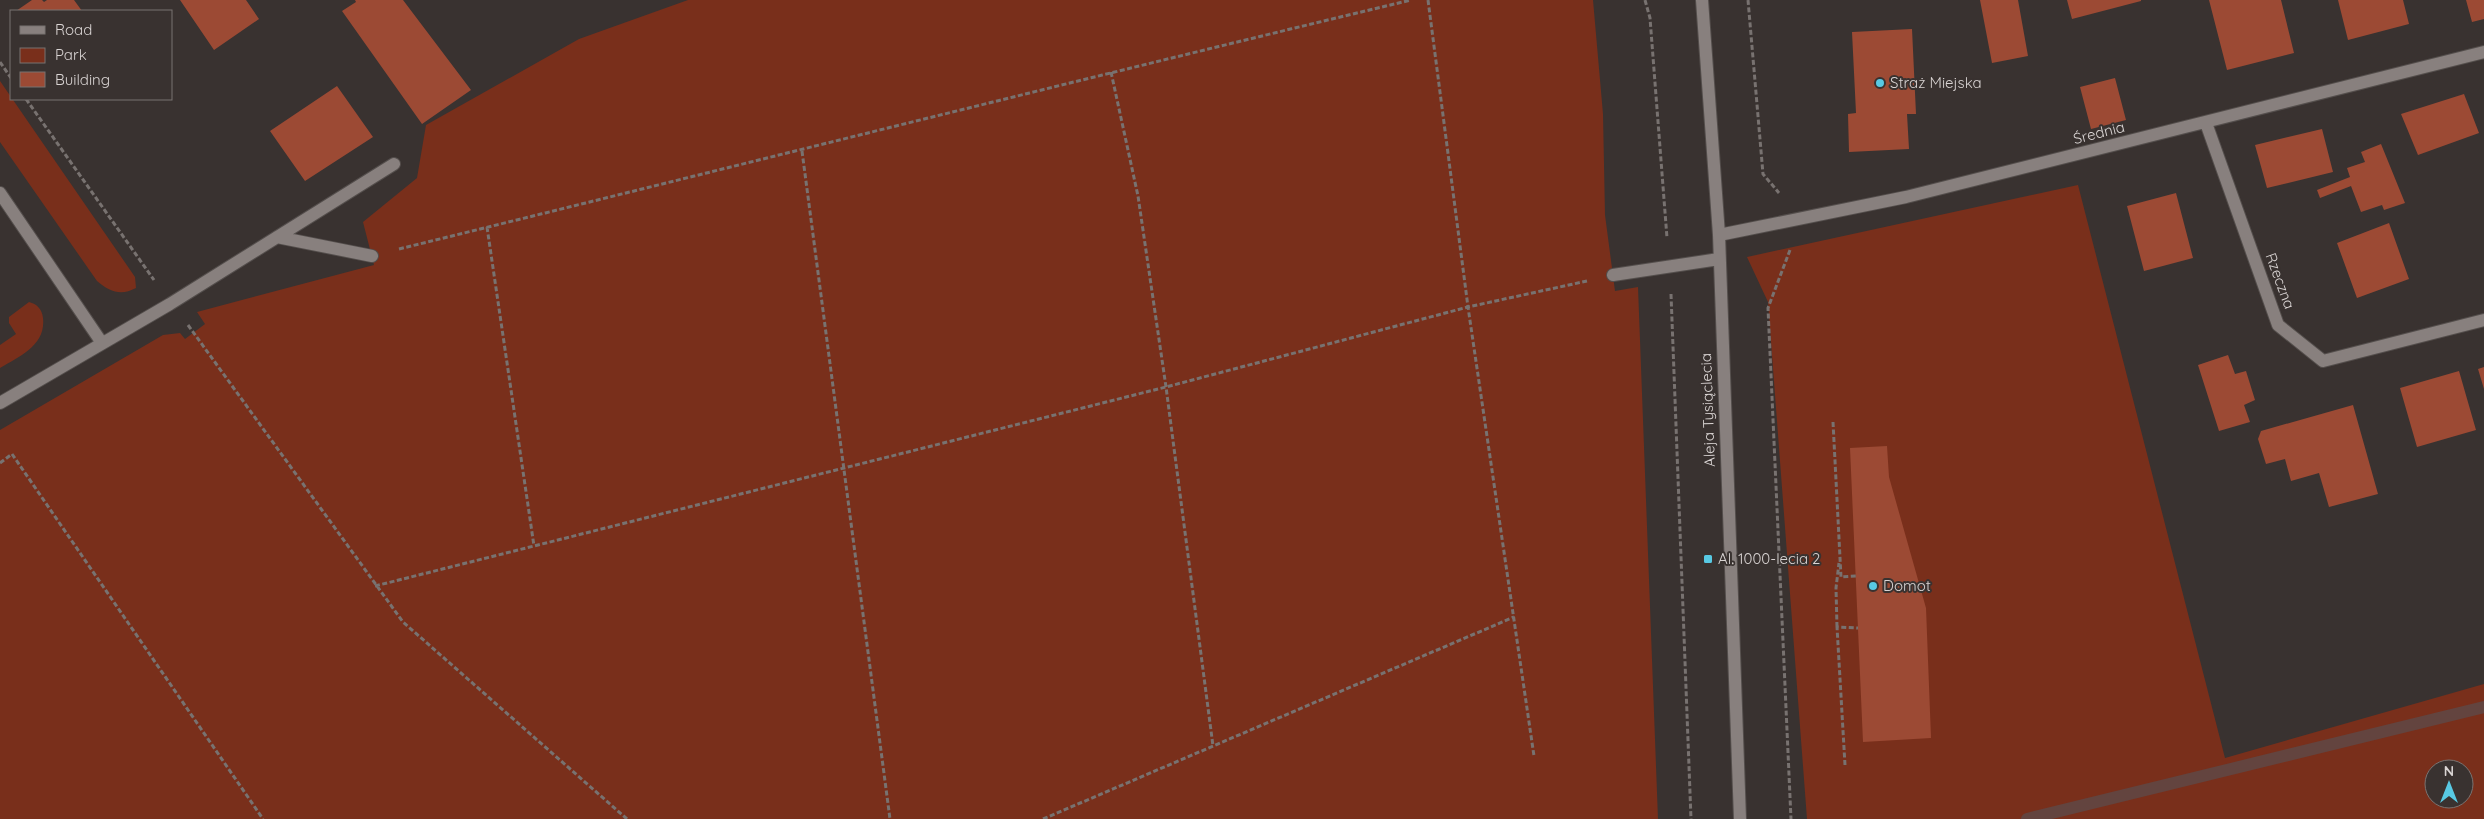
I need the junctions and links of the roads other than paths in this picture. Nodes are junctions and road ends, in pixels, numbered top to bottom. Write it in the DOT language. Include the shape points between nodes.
graph roads {
  1 [pos="1702,0"];
  2 [pos="2484,52"];
  3 [pos="2206,123"];
  4 [pos="394,164"];
  5 [pos="0,193"];
  6 [pos="1718,235"];
  7 [pos="277,237"];
  8 [pos="372,256"];
  9 [pos="1719,259"];
  10 [pos="1613,275"];
  11 [pos="2484,320"];
  12 [pos="102,343"];
  13 [pos="0,403"];
  14 [pos="1740,819"];
  1 -- 6 [label="street, Aleja Tysiąclecia"];
  2 -- 3 [label="street, Średnia"];
  3 -- 6 [label="street, Średnia" via="1906,196"];
  3 -- 11 [label="street, Rzeczna" via="2278,325 2323,361"];
  4 -- 7 [label="street"];
  5 -- 12 [label="street"];
  6 -- 9 [label="street, Aleja Tysiąclecia"];
  7 -- 8 [label="street"];
  7 -- 12 [label="street"];
  9 -- 10 [label="street"];
  9 -- 14 [label="street, Aleja Tysiąclecia"];
  12 -- 13 [label="street"];
}
